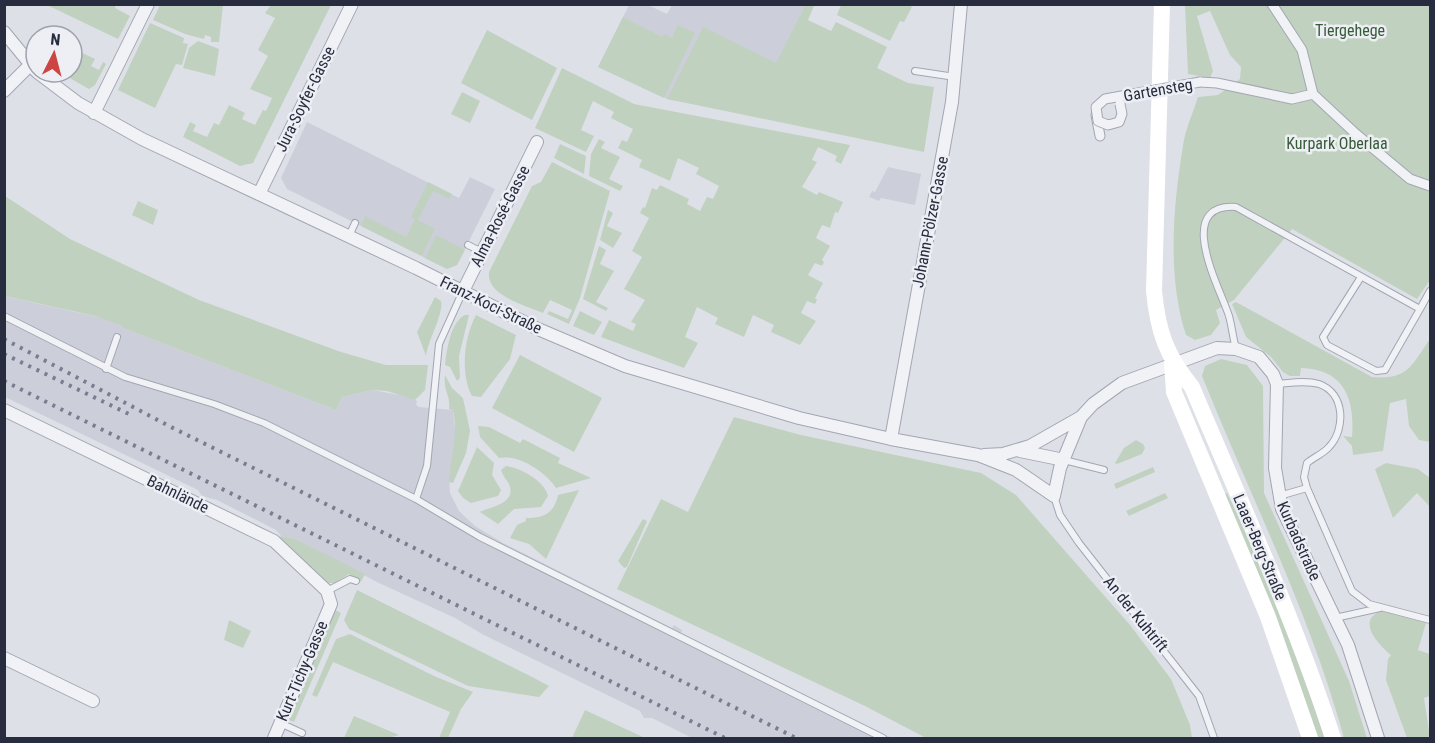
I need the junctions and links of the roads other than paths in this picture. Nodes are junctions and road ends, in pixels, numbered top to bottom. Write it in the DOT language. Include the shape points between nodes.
graph roads {
  1 [pos="148,4"];
  2 [pos="352,4"];
  3 [pos="961,4"];
  4 [pos="1162,4"];
  5 [pos="1272,4"];
  6 [pos="4,32"];
  7 [pos="24,57"];
  8 [pos="915,71"];
  9 [pos="24,77"];
  10 [pos="955,77"];
  11 [pos="54,84"];
  12 [pos="4,91"];
  13 [pos="1313,93"];
  14 [pos="94,113"];
  15 [pos="1100,136"];
  16 [pos="537,142"];
  17 [pos="1431,186"];
  18 [pos="259,194"];
  19 [pos="355,223"];
  20 [pos="349,236"];
  21 [pos="468,245"];
  22 [pos="482,252"];
  23 [pos="1361,277"];
  24 [pos="463,291"];
  25 [pos="1431,291"];
  26 [pos="1428,300"];
  27 [pos="1420,309"];
  28 [pos="4,316"];
  29 [pos="117,337"];
  30 [pos="1236,349"];
  31 [pos="1172,363"];
  32 [pos="106,369"];
  33 [pos="1277,384"];
  34 [pos="4,410"];
  35 [pos="1081,417"];
  36 [pos="891,439"];
  37 [pos="1016,451"];
  38 [pos="978,455"];
  39 [pos="1064,460"];
  40 [pos="1104,470"];
  41 [pos="1307,488"];
  42 [pos="1054,496"];
  43 [pos="1279,496"];
  44 [pos="416,499"];
  45 [pos="356,582"];
  46 [pos="327,591"];
  47 [pos="1380,608"];
  48 [pos="1335,618"];
  49 [pos="1431,620"];
  50 [pos="4,658"];
  51 [pos="93,701"];
  52 [pos="280,723"];
  53 [pos="302,733"];
  54 [pos="1212,737"];
  55 [pos="274,738"];
  56 [pos="883,738"];
  57 [pos="1310,738"];
  58 [pos="1333,738"];
  59 [pos="1378,738"];
  1 -- 14 [label="street"];
  2 -- 18 [label="street, Jura-Soyfer-Gasse"];
  3 -- 10 [label="street, Johann-Pölzer-Gasse"];
  4 -- 31 [label="main road, Laaer-Berg-Straße" via="1154,291 1161,336"];
  5 -- 13 [label="street" via="1302,50"];
  6 -- 7 [label="street, Franz-Koci-Straße"];
  8 -- 10 [label="lane"];
  9 -- 12 [label="street"];
  10 -- 36 [label="street, Johann-Pölzer-Gasse"];
  11 -- 14 [label="street, Franz-Koci-Straße"];
  13 -- 15 [label="street, Gartensteg, bridge" via="1292,99 1200,82 1105,99 1096,107 1098,121 1108,125 1119,122 1122,114 1120,104 1110,99 1103,99 1098,103 1096,114"];
  13 -- 17 [label="street" via="1410,179"];
  14 -- 18 [label="street, Franz-Koci-Straße"];
  16 -- 22 [label="street, Alma-Rosé-Gasse"];
  18 -- 20 [label="street, Franz-Koci-Straße"];
  19 -- 20 [label="lane"];
  20 -- 24 [label="street, Franz-Koci-Straße"];
  21 -- 22 [label="lane"];
  22 -- 24 [label="street, Alma-Rosé-Gasse"];
  23 -- 27 [label="lane"];
  23 -- 27 [label="lane" via="1323,337 1327,345 1376,371 1385,370"];
  23 -- 30 [label="lane" via="1236,207 1216,209 1206,221 1204,239"];
  24 -- 36 [label="street, Franz-Koci-Straße" via="625,366 752,406"];
  24 -- 44 [label="lane" via="440,344 427,466"];
  25 -- 26 [label="lane"];
  26 -- 27 [label="lane"];
  28 -- 32 [label="lane"];
  29 -- 32 [label="lane"];
  30 -- 31 [label="street" via="1217,348"];
  30 -- 33 [label="street" via="1259,357"];
  31 -- 35 [label="street, Franz-Koci-Straße" via="1122,383"];
  31 -- 57 [label="main road, Laaer-Berg-Straße" via="1174,392 1272,626"];
  31 -- 58 [label="main road, Laaer-Berg-Straße" via="1192,387 1305,656"];
  32 -- 44 [label="lane" via="264,423"];
  33 -- 41 [label="lane" via="1319,384 1334,396 1340,410 1340,429 1330,447 1306,463"];
  33 -- 43 [label="street, Kurbadstraße" via="1275,461"];
  34 -- 46 [label="street, Bahnlände" via="273,541"];
  35 -- 37 [label="street, Franz-Koci-Straße"];
  35 -- 39 [label="street, Franz-Koci-Straße"];
  36 -- 38 [label="street, Franz-Koci-Straße"];
  37 -- 38 [label="street, Franz-Koci-Straße"];
  37 -- 39 [label="street, Franz-Koci-Straße"];
  38 -- 42 [label="street, Franz-Koci-Straße" via="1016,471"];
  39 -- 40 [label="lane"];
  39 -- 42 [label="street, Franz-Koci-Straße"];
  41 -- 43 [label="lane"];
  41 -- 47 [label="lane" via="1352,591 1363,602"];
  42 -- 54 [label="lane, An der Kuhtrift" via="1060,515 1079,543 1199,696"];
  43 -- 48 [label="street, Kurbadstraße"];
  44 -- 56 [label="lane" via="480,537"];
  45 -- 46 [label="lane" via="350,579"];
  46 -- 52 [label="street, Kurt-Tichy-Gasse" via="331,604"];
  47 -- 48 [label="lane"];
  47 -- 49 [label="lane"];
  48 -- 59 [label="street, Kurbadstraße" via="1359,674"];
  50 -- 51 [label="street"];
  52 -- 53 [label="lane"];
  52 -- 55 [label="street, Kurt-Tichy-Gasse"];
}
